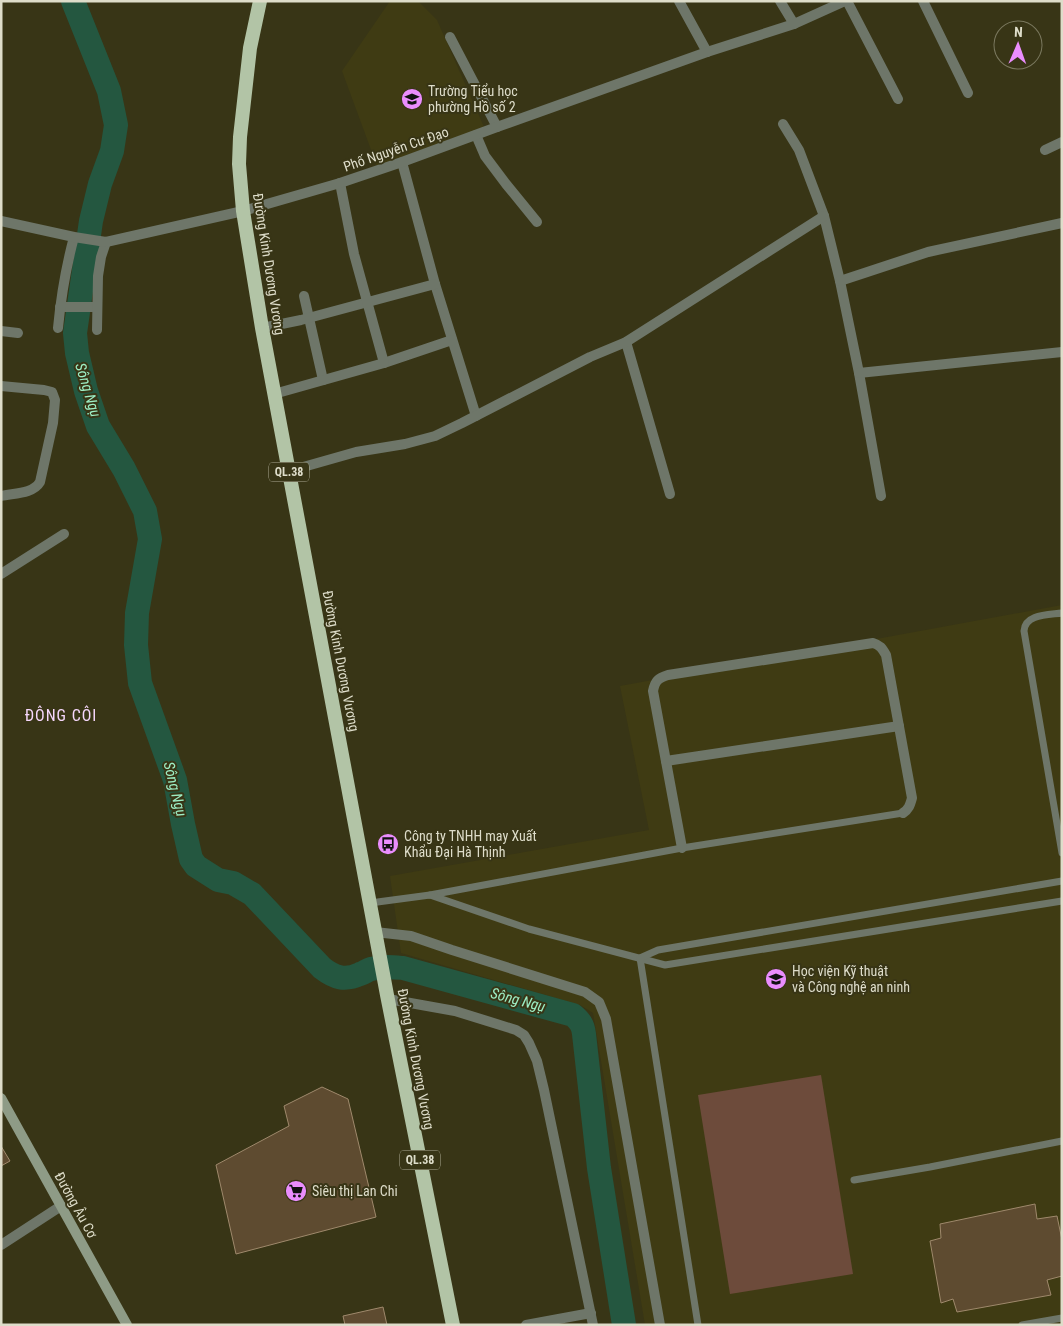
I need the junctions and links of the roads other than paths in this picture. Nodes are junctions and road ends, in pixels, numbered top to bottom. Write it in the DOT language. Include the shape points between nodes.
graph roads {
  1 [pos="260,1"];
  2 [pos="679,1"];
  3 [pos="780,1"];
  4 [pos="846,1"];
  5 [pos="923,1"];
  6 [pos="794,24"];
  7 [pos="450,38"];
  8 [pos="707,52"];
  9 [pos="968,93"];
  10 [pos="898,99"];
  11 [pos="783,124"];
  12 [pos="497,127"];
  13 [pos="476,136"];
  14 [pos="1062,142"];
  15 [pos="1045,150"];
  16 [pos="402,162"];
  17 [pos="340,183"];
  18 [pos="243,211"];
  19 [pos="824,216"];
  20 [pos="1,221"];
  21 [pos="537,222"];
  22 [pos="1062,224"];
  23 [pos="74,237"];
  24 [pos="106,242"];
  25 [pos="840,281"];
  26 [pos="435,284"];
  27 [pos="304,296"];
  28 [pos="368,302"];
  29 [pos="60,307"];
  30 [pos="97,307"];
  31 [pos="309,318"];
  32 [pos="58,328"];
  33 [pos="262,328"];
  34 [pos="97,330"];
  35 [pos="1,332"];
  36 [pos="18,333"];
  37 [pos="452,340"];
  38 [pos="626,342"];
  39 [pos="1062,352"];
  40 [pos="384,363"];
  41 [pos="859,374"];
  42 [pos="323,380"];
  43 [pos="1,386"];
  44 [pos="274,394"];
  45 [pos="476,416"];
  46 [pos="289,471"];
  47 [pos="670,494"];
  48 [pos="1,496"];
  49 [pos="881,496"];
  50 [pos="64,534"];
  51 [pos="1,574"];
  52 [pos="1062,613"];
  53 [pos="898,726"];
  54 [pos="666,762"];
  55 [pos="903,813"];
  56 [pos="682,848"];
  57 [pos="1062,853"];
  58 [pos="1062,881"];
  59 [pos="430,895"];
  60 [pos="1062,901"];
  61 [pos="370,903"];
  62 [pos="376,936"];
  63 [pos="640,958"];
  64 [pos="387,997"];
  65 [pos="1,1098"];
  66 [pos="1062,1141"];
  67 [pos="854,1180"];
  68 [pos="61,1206"];
  69 [pos="1,1245"];
  70 [pos="591,1313"];
  71 [pos="1062,1318"];
  72 [pos="127,1325"];
  73 [pos="453,1325"];
  74 [pos="526,1325"];
  75 [pos="593,1325"];
  76 [pos="660,1325"];
  77 [pos="698,1325"];
  78 [pos="1022,1325"];
  1 -- 18 [label="highway, Đường Kinh Dương Vương / QL.38" via="250,48 240,137"];
  2 -- 8 [label="street"];
  3 -- 6 [label="street"];
  4 -- 6 [label="street, Phố Nguyễn Cư Đạo"];
  4 -- 10 [label="street"];
  5 -- 9 [label="street"];
  6 -- 8 [label="street, Phố Nguyễn Cư Đạo"];
  7 -- 12 [label="street"];
  8 -- 12 [label="street, Phố Nguyễn Cư Đạo"];
  11 -- 19 [label="street" via="799,150"];
  12 -- 13 [label="street, Phố Nguyễn Cư Đạo"];
  13 -- 16 [label="street, Phố Nguyễn Cư Đạo"];
  13 -- 21 [label="street" via="490,163"];
  14 -- 15 [label="street"];
  16 -- 17 [label="street, Phố Nguyễn Cư Đạo"];
  16 -- 26 [label="street"];
  17 -- 18 [label="street, Phố Nguyễn Cư Đạo"];
  17 -- 28 [label="street" via="354,254"];
  18 -- 24 [label="street, Phố Nguyễn Cư Đạo"];
  18 -- 33 [label="highway, Đường Kinh Dương Vương / QL.38"];
  19 -- 25 [label="street"];
  19 -- 38 [label="street"];
  20 -- 23 [label="street, Phố Nguyễn Cư Đạo"];
  22 -- 25 [label="street" via="928,252"];
  23 -- 24 [label="street, Phố Nguyễn Cư Đạo"];
  23 -- 29 [label="street"];
  24 -- 30 [label="street" via="100,257"];
  25 -- 41 [label="street"];
  26 -- 28 [label="street"];
  26 -- 37 [label="street"];
  27 -- 31 [label="street"];
  28 -- 31 [label="street"];
  28 -- 40 [label="street"];
  29 -- 30 [label="street"];
  29 -- 32 [label="street"];
  30 -- 34 [label="street"];
  31 -- 33 [label="street"];
  31 -- 42 [label="street"];
  33 -- 44 [label="highway, Đường Kinh Dương Vương / QL.38"];
  35 -- 36 [label="street"];
  37 -- 40 [label="street"];
  37 -- 45 [label="street"];
  38 -- 45 [label="street"];
  38 -- 47 [label="street"];
  39 -- 41 [label="street"];
  40 -- 42 [label="street"];
  41 -- 49 [label="street"];
  42 -- 44 [label="street"];
  43 -- 48 [label="street" via="52,392 55,400 40,482 30,490"];
  44 -- 46 [label="highway, Đường Kinh Dương Vương / QL.38"];
  45 -- 46 [label="street" via="435,436 356,452"];
  46 -- 61 [label="highway, Đường Kinh Dương Vương / QL.38"];
  50 -- 51 [label="street"];
  52 -- 57 [label="lane" via="1032,618 1024,625"];
  53 -- 54 [label="street"];
  53 -- 54 [label="street" via="886,655 883,648 872,643 660,677 653,691"];
  53 -- 55 [label="street" via="912,798"];
  54 -- 56 [label="street"];
  55 -- 56 [label="lane"];
  56 -- 59 [label="lane"];
  58 -- 63 [label="lane" via="658,950"];
  59 -- 61 [label="lane"];
  59 -- 63 [label="lane" via="529,929"];
  60 -- 63 [label="lane" via="666,965"];
  61 -- 62 [label="highway, Đường Kinh Dương Vương / QL.38"];
  62 -- 64 [label="highway, Đường Kinh Dương Vương / QL.38"];
  62 -- 76 [label="street" via="411,936 585,992 599,1002 606,1019"];
  63 -- 77 [label="lane"];
  64 -- 70 [label="street" via="502,1025 524,1035 530,1043 544,1090"];
  64 -- 73 [label="highway, Đường Kinh Dương Vương / QL.38"];
  65 -- 68 [label="main road, Đường Âu Cơ"];
  66 -- 67 [label="lane"];
  68 -- 69 [label="street"];
  68 -- 72 [label="main road, Đường Âu Cơ"];
  70 -- 74 [label="street"];
  70 -- 75 [label="street"];
  71 -- 78 [label="lane"];
}
